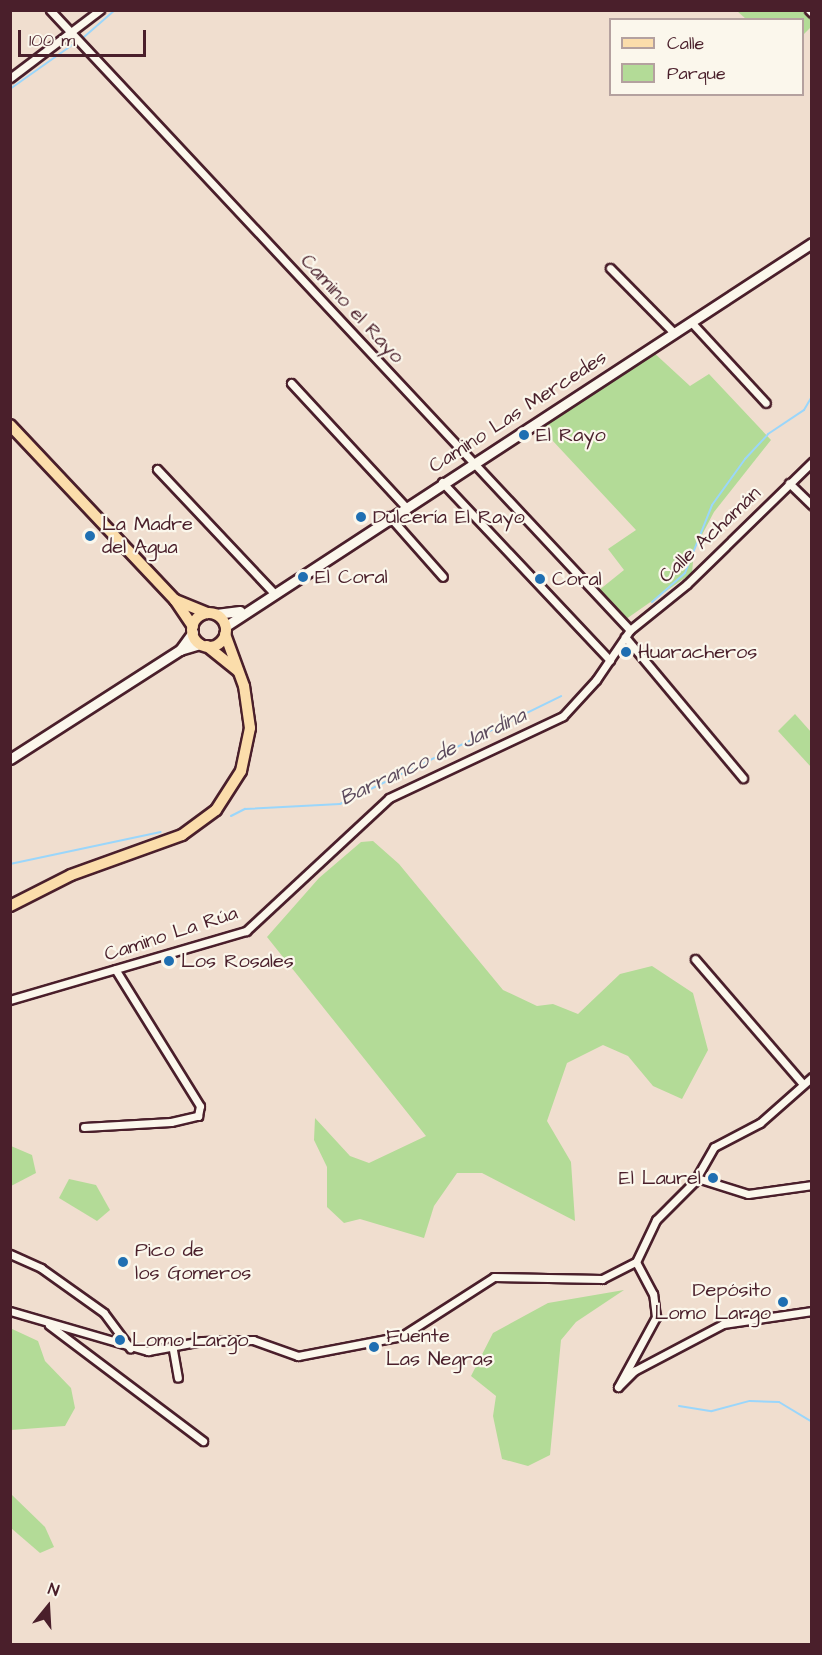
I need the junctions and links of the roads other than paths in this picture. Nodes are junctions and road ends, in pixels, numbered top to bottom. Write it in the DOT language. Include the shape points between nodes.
graph roads {
  1 [pos="50,10"];
  2 [pos="100,10"];
  3 [pos="72,35"];
  4 [pos="10,78"];
  5 [pos="812,243"];
  6 [pos="610,268"];
  7 [pos="691,322"];
  8 [pos="674,333"];
  9 [pos="291,383"];
  10 [pos="766,403"];
  11 [pos="10,425"];
  12 [pos="473,462"];
  13 [pos="812,462"];
  14 [pos="157,469"];
  15 [pos="442,482"];
  16 [pos="789,483"];
  17 [pos="812,505"];
  18 [pos="405,506"];
  19 [pos="389,516"];
  20 [pos="443,577"];
  21 [pos="272,591"];
  22 [pos="175,600"];
  23 [pos="243,610"];
  24 [pos="212,614"];
  25 [pos="193,629"];
  26 [pos="225,630"];
  27 [pos="630,630"];
  28 [pos="625,638"];
  29 [pos="204,645"];
  30 [pos="180,650"];
  31 [pos="610,660"];
  32 [pos="238,671"];
  33 [pos="10,759"];
  34 [pos="743,778"];
  35 [pos="10,906"];
  36 [pos="695,959"];
  37 [pos="115,969"];
  38 [pos="10,1000"];
  39 [pos="812,1077"];
  40 [pos="803,1084"];
  41 [pos="84,1127"];
  42 [pos="697,1178"];
  43 [pos="812,1185"];
  44 [pos="10,1254"];
  45 [pos="636,1262"];
  46 [pos="10,1311"];
  47 [pos="812,1311"];
  48 [pos="45,1321"];
  49 [pos="130,1348"];
  50 [pos="173,1350"];
  51 [pos="178,1378"];
  52 [pos="203,1441"];
  1 -- 3 [label="street, Camino el Rayo"];
  2 -- 3 [label="street"];
  3 -- 4 [label="street"];
  3 -- 12 [label="street, Camino el Rayo"];
  5 -- 7 [label="main road, Camino Las Mercedes"];
  6 -- 8 [label="street"];
  7 -- 8 [label="main road, Camino Las Mercedes"];
  7 -- 10 [label="street"];
  8 -- 12 [label="main road, Camino Las Mercedes"];
  9 -- 18 [label="street"];
  11 -- 22 [label="main road"];
  12 -- 15 [label="main road, Camino Las Mercedes"];
  12 -- 27 [label="street, Camino el Rayo"];
  13 -- 16 [label="street, Calle Achamán"];
  14 -- 21 [label="street"];
  15 -- 18 [label="main road, Camino Las Mercedes"];
  15 -- 31 [label="street"];
  16 -- 17 [label="street"];
  16 -- 27 [label="street, Calle Achamán" via="687,584"];
  18 -- 19 [label="main road, Camino Las Mercedes"];
  19 -- 20 [label="street"];
  19 -- 21 [label="main road, Camino Las Mercedes"];
  21 -- 23 [label="main road, Camino Las Mercedes"];
  22 -- 24 [label="main road"];
  22 -- 25 [label="main road"];
  23 -- 24 [label="main road, Camino Las Mercedes"];
  23 -- 26 [label="main road, Camino Las Mercedes"];
  24 -- 25 [label="main road"];
  24 -- 26 [label="main road"];
  25 -- 29 [label="main road"];
  25 -- 30 [label="main road"];
  26 -- 29 [label="main road"];
  26 -- 32 [label="main road"];
  27 -- 28 [label="street, Camino La Rúa"];
  28 -- 31 [label="street, Camino La Rúa"];
  28 -- 34 [label="street"];
  29 -- 30 [label="main road"];
  29 -- 32 [label="main road"];
  30 -- 33 [label="main road"];
  31 -- 37 [label="street, Camino La Rúa" via="562,716 389,798 246,931"];
  32 -- 35 [label="main road" via="248,705 248,748 241,771 216,810 182,835 71,875"];
  36 -- 40 [label="street"];
  37 -- 38 [label="street, Camino La Rúa"];
  37 -- 41 [label="street" via="200,1106 198,1116 171,1122"];
  39 -- 40 [label="street"];
  40 -- 42 [label="street" via="760,1123 714,1147"];
  42 -- 43 [label="street" via="747,1194"];
  42 -- 45 [label="street" via="656,1220"];
  44 -- 49 [label="street" via="41,1268 104,1313"];
  45 -- 47 [label="street" via="650,1285 656,1317 618,1387 639,1368 723,1324"];
  45 -- 50 [label="street" via="602,1279 494,1277 402,1336 320,1354 298,1356 254,1340 202,1341"];
  46 -- 48 [label="street"];
  48 -- 49 [label="street"];
  48 -- 52 [label="street"];
  49 -- 50 [label="street"];
  50 -- 51 [label="street"];
}
